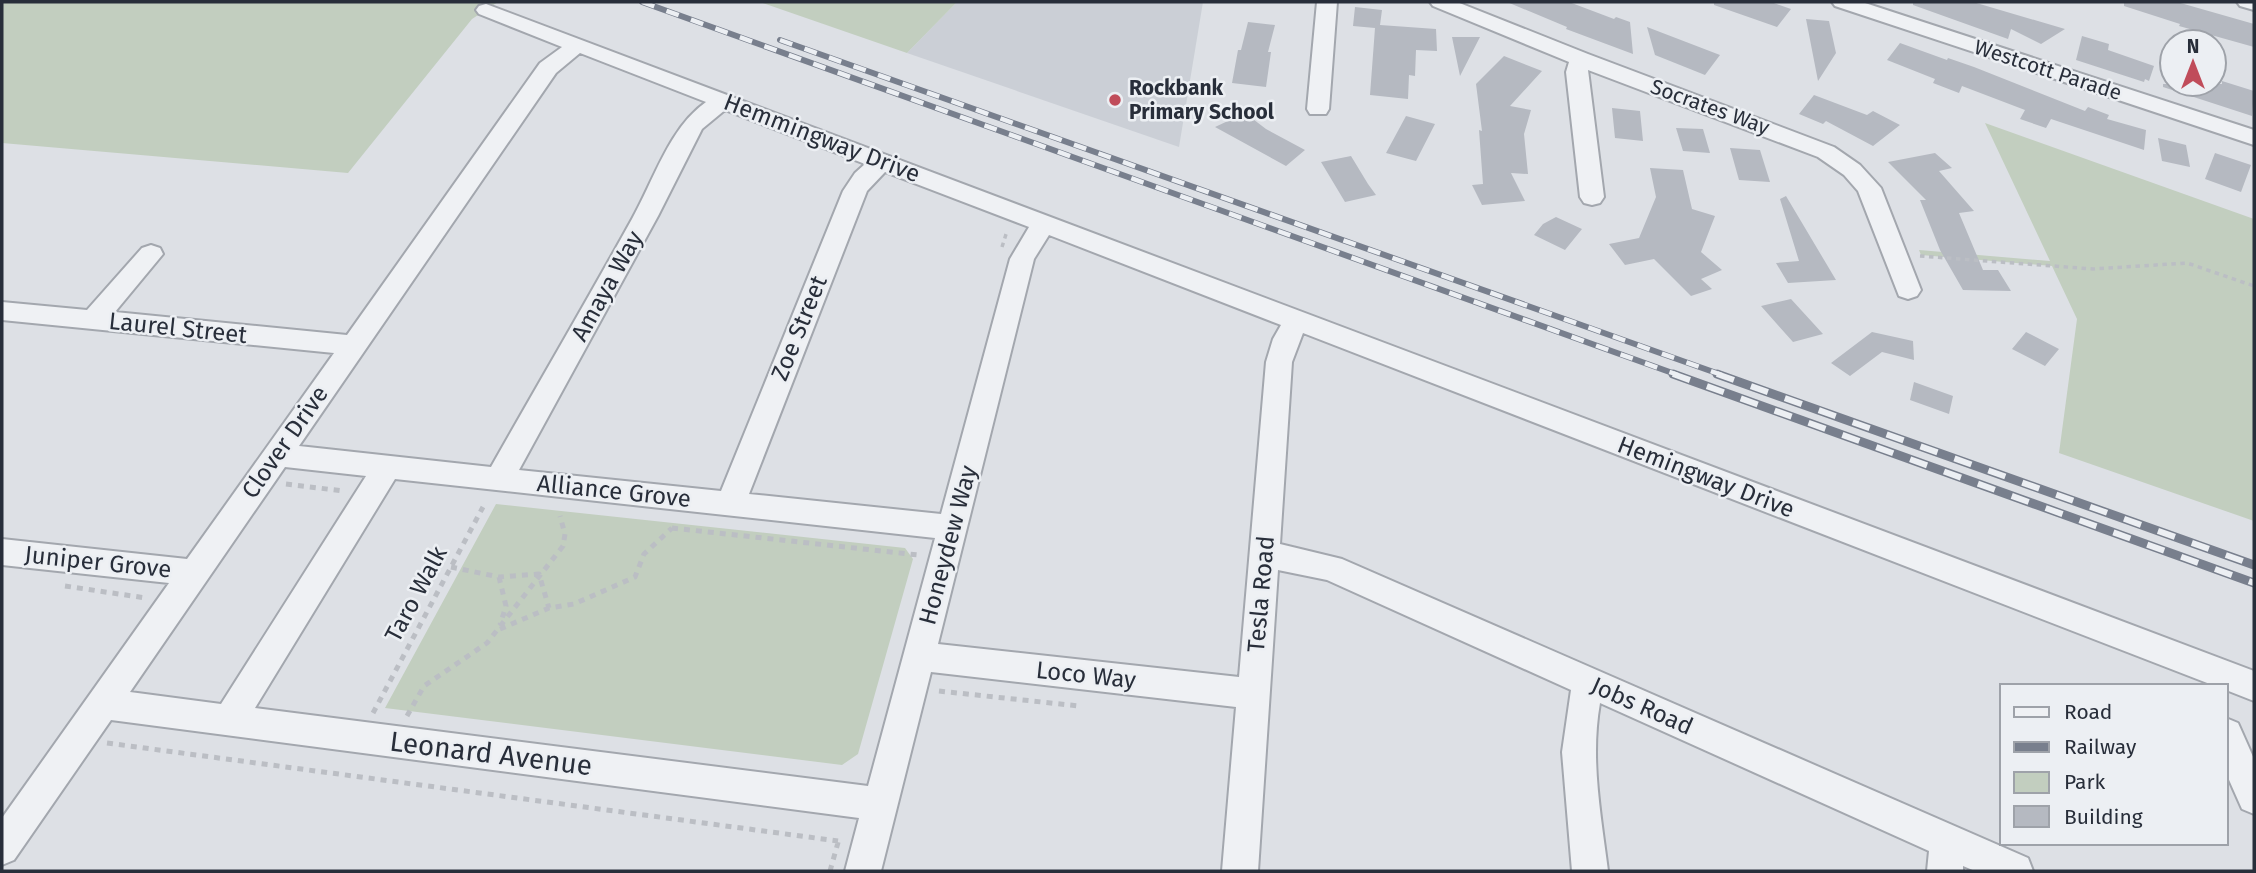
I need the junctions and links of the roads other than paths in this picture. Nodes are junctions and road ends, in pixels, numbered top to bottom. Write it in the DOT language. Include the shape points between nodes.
graph roads {
  1 [pos="1327,2"];
  2 [pos="1440,2"];
  3 [pos="1842,2"];
  4 [pos="2246,2"];
  5 [pos="2254,4"];
  6 [pos="486,10"];
  7 [pos="577,45"];
  8 [pos="1580,59"];
  9 [pos="723,100"];
  10 [pos="1318,109"];
  11 [pos="2254,138"];
  12 [pos="882,162"];
  13 [pos="1592,197"];
  14 [pos="1038,232"];
  15 [pos="151,254"];
  16 [pos="1157,267"];
  17 [pos="1908,290"];
  18 [pos="2,311"];
  19 [pos="93,320"];
  20 [pos="1298,320"];
  21 [pos="354,345"];
  22 [pos="287,456"];
  23 [pos="387,467"];
  24 [pos="499,479"];
  25 [pos="730,504"];
  26 [pos="953,528"];
  27 [pos="2,552"];
  28 [pos="1265,554"];
  29 [pos="194,572"];
  30 [pos="919,656"];
  31 [pos="2213,678"];
  32 [pos="1588,682"];
  33 [pos="2254,686"];
  34 [pos="1253,694"];
  35 [pos="117,706"];
  36 [pos="230,719"];
  37 [pos="2228,738"];
  38 [pos="2254,797"];
  39 [pos="880,804"];
  40 [pos="2,848"];
  41 [pos="1946,856"];
  42 [pos="863,871"];
  43 [pos="1240,871"];
  44 [pos="1590,871"];
  45 [pos="2015,871"];
  1 -- 10 [label="street"];
  2 -- 8 [label="street, Socrates Way"];
  3 -- 11 [label="street, Westcott Parade"];
  4 -- 5 [label="street"];
  6 -- 7 [label="street, Hemmingway Drive"];
  7 -- 9 [label="street, Hemmingway Drive"];
  7 -- 21 [label="street, Clover Drive" via="548,68"];
  8 -- 13 [label="street" via="1577,72"];
  8 -- 17 [label="street, Socrates Way" via="1826,152 1852,170 1869,188"];
  9 -- 12 [label="street, Hemmingway Drive"];
  9 -- 24 [label="street, Amaya Way" via="692,127"];
  12 -- 14 [label="street, Hemmingway Drive"];
  12 -- 25 [label="street, Zoe Street" via="855,191"];
  14 -- 16 [label="street, Hemmingway Drive"];
  14 -- 26 [label="street, Honeydew Way" via="1022,259"];
  15 -- 19 [label="street"];
  16 -- 20 [label="street, Hemingway Drive"];
  18 -- 19 [label="street, Laurel Street"];
  19 -- 21 [label="street, Laurel Street"];
  20 -- 28 [label="street, Tesla Road" via="1279,362"];
  20 -- 31 [label="street, Hemingway Drive"];
  21 -- 22 [label="street, Clover Drive"];
  22 -- 23 [label="street, Alliance Grove"];
  22 -- 29 [label="street, Clover Drive"];
  23 -- 24 [label="street, Alliance Grove"];
  23 -- 36 [label="street"];
  24 -- 25 [label="street, Alliance Grove"];
  25 -- 26 [label="street, Alliance Grove"];
  26 -- 30 [label="street, Honeydew Way"];
  27 -- 29 [label="street, Juniper Grove"];
  28 -- 32 [label="street, Jobs Road" via="1331,568"];
  28 -- 34 [label="street, Tesla Road"];
  29 -- 35 [label="street, Clover Drive"];
  30 -- 34 [label="street, Loco Way"];
  30 -- 39 [label="street, Honeydew Way"];
  31 -- 33 [label="street, Hemingway Drive"];
  32 -- 41 [label="street, Jobs Road"];
  32 -- 44 [label="street" via="1577,740"];
  34 -- 43 [label="street, Tesla Road"];
  35 -- 36 [label="street, Leonard Avenue"];
  35 -- 40 [label="street, Clover Drive"];
  36 -- 39 [label="street, Leonard Avenue"];
  37 -- 38 [label="street"];
  39 -- 42 [label="street, Honeydew Way"];
  41 -- 45 [label="street, Jobs Road"];
}
